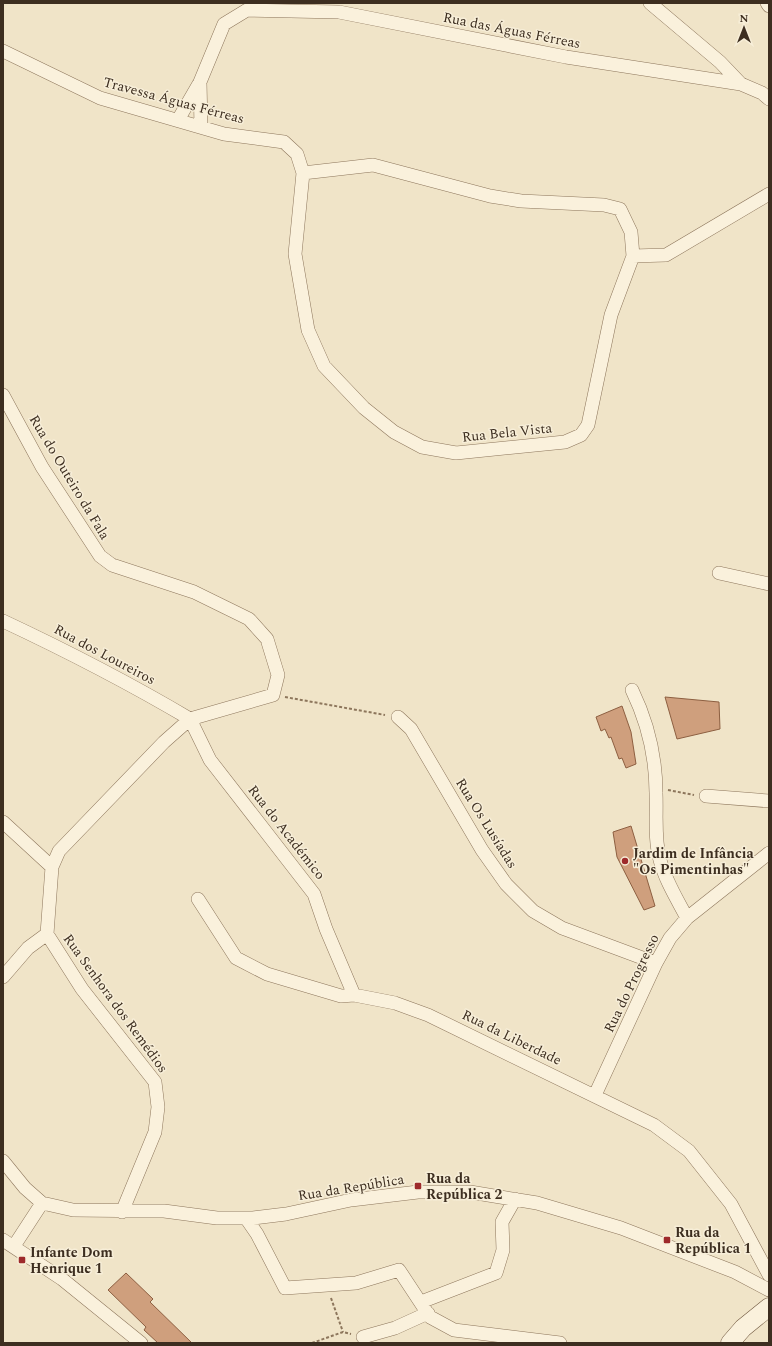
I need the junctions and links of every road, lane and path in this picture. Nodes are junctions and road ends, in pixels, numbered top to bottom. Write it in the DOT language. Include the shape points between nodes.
graph roads {
  1 [pos="650,3"];
  2 [pos="3,51"];
  3 [pos="200,82"];
  4 [pos="741,84"];
  5 [pos="769,100"];
  6 [pos="178,120"];
  7 [pos="201,127"];
  8 [pos="303,173"];
  9 [pos="769,194"];
  10 [pos="633,256"];
  11 [pos="3,395"];
  12 [pos="719,573"];
  13 [pos="769,584"];
  14 [pos="3,621"];
  15 [pos="632,690"];
  16 [pos="272,695"];
  17 [pos="398,717"];
  18 [pos="190,719"];
  19 [pos="656,790"];
  20 [pos="706,796"];
  21 [pos="769,800"];
  22 [pos="3,822"];
  23 [pos="769,853"];
  24 [pos="52,867"];
  25 [pos="198,899"];
  26 [pos="687,918"];
  27 [pos="47,934"];
  28 [pos="656,963"];
  29 [pos="3,977"];
  30 [pos="354,995"];
  31 [pos="595,1095"];
  32 [pos="3,1161"];
  33 [pos="514,1199"];
  34 [pos="42,1203"];
  35 [pos="122,1212"];
  36 [pos="246,1218"];
  37 [pos="9,1243"];
  38 [pos="769,1275"];
  39 [pos="326,1285"];
  40 [pos="769,1290"];
  41 [pos="421,1302"];
  42 [pos="769,1307"];
  43 [pos="428,1313"];
  44 [pos="343,1332"];
  45 [pos="363,1337"];
  46 [pos="512,1340"];
  47 [pos="141,1343"];
  48 [pos="312,1343"];
  49 [pos="560,1343"];
  50 [pos="730,1343"];
  1 -- 4 [label="street" via="720,62"];
  2 -- 6 [label="street, Travessa Águas Férreas" via="100,98"];
  3 -- 4 [label="street, Rua das Águas Férreas" via="224,24 248,10 339,12 566,57"];
  3 -- 6 [label="street, Rua das Águas Férreas"];
  3 -- 7 [label="street, Rua das Águas Férreas"];
  4 -- 5 [label="street" via="762,93"];
  6 -- 7 [label="street, Travessa Águas Férreas"];
  7 -- 8 [label="street, Travessa Águas Férreas" via="224,134 284,142 297,154"];
  8 -- 10 [label="street" via="373,165 521,202 604,205 620,210 631,232"];
  8 -- 10 [label="street, Rua Bela Vista" via="295,254 308,330 324,366 364,408 394,432 422,447 456,453 565,442 581,435 588,425 611,315"];
  9 -- 10 [label="street" via="666,255"];
  11 -- 16 [label="street, Rua do Outeiro da Fala" via="42,467 100,556 112,565 194,592 249,619 267,639 278,675"];
  12 -- 13 [label="street"];
  14 -- 18 [label="street, Rua dos Loureiros" via="104,671"];
  15 -- 19 [label="street" via="643,711 650,735"];
  16 -- 17 [label="path"];
  16 -- 18 [label="street"];
  17 -- 28 [label="street, Rua Os Lusíadas" via="411,729 482,850 506,884 532,911 562,928"];
  18 -- 24 [label="street, Rua Senhora dos Remédios" via="164,742 59,851"];
  18 -- 30 [label="street, Rua do Académico" via="210,760 314,894"];
  19 -- 20 [label="path"];
  19 -- 26 [label="street" via="660,860"];
  20 -- 21 [label="street"];
  22 -- 24 [label="street"];
  23 -- 26 [label="street, Rua do Progresso"];
  24 -- 27 [label="street, Rua Senhora dos Remédios"];
  25 -- 30 [label="street, Rua da Liberdade" via="236,958 267,974 341,996"];
  26 -- 28 [label="street, Rua do Progresso" via="670,938"];
  27 -- 29 [label="street" via="28,948"];
  27 -- 35 [label="street, Rua Senhora dos Remédios" via="82,989 155,1082 158,1107 155,1132"];
  28 -- 31 [label="street, Rua do Progresso"];
  30 -- 31 [label="street, Rua da Liberdade" via="395,1003 428,1014"];
  31 -- 38 [label="street, Rua da Liberdade" via="654,1125 689,1151 731,1204"];
  32 -- 34 [label="street" via="25,1188"];
  33 -- 36 [label="street, Rua da República" via="470,1192 418,1192 351,1200 286,1214"];
  33 -- 40 [label="street, Rua da República" via="537,1203 621,1228 735,1272"];
  33 -- 41 [label="street" via="502,1222 503,1250 496,1273"];
  34 -- 35 [label="street, Rua da República" via="73,1210"];
  34 -- 37 [label="street"];
  35 -- 36 [label="street, Rua da República" via="164,1211 217,1218"];
  36 -- 39 [label="street" via="286,1288"];
  37 -- 47 [label="street" via="62,1278"];
  39 -- 41 [label="street" via="356,1283 399,1270"];
  39 -- 44 [label="path"];
  41 -- 43 [label="street"];
  42 -- 50 [label="street" via="743,1328"];
  43 -- 45 [label="street" via="394,1328"];
  43 -- 46 [label="street" via="430,1317 454,1330"];
  44 -- 45 [label="path"];
  44 -- 48 [label="path"];
  46 -- 49 [label="street"];
}
